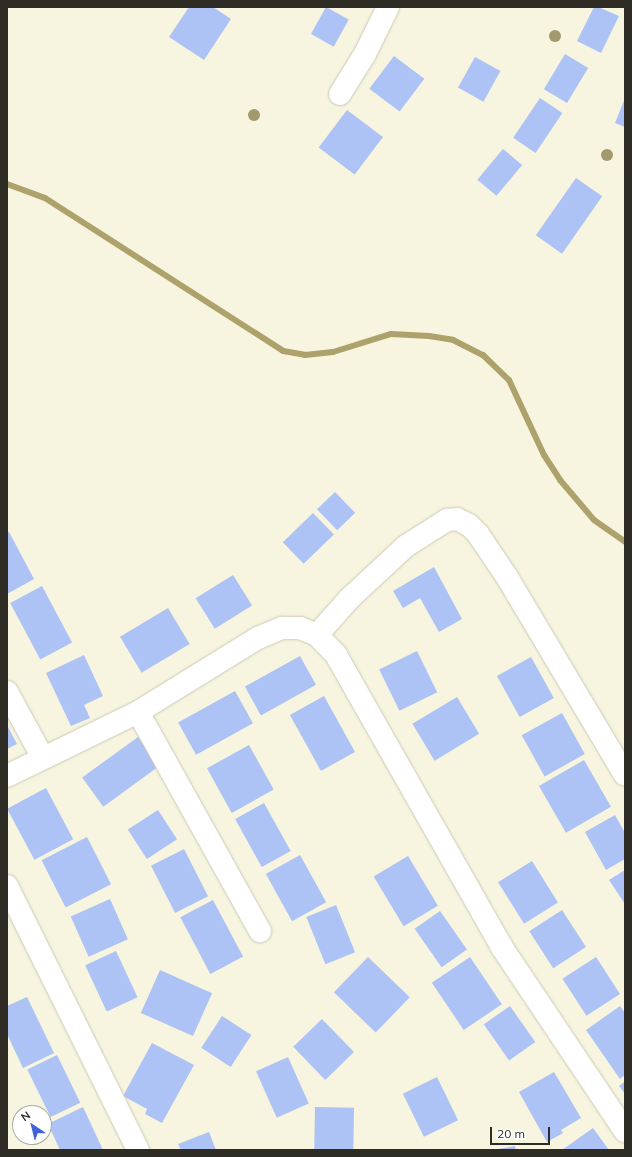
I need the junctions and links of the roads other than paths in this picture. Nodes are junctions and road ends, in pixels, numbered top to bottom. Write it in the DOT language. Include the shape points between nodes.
graph roads {
  1 [pos="388,7"];
  2 [pos="340,94"];
  3 [pos="317,635"];
  4 [pos="7,692"];
  5 [pos="138,712"];
  6 [pos="43,758"];
  7 [pos="625,775"];
  8 [pos="7,776"];
  9 [pos="7,886"];
  10 [pos="260,931"];
  11 [pos="625,1132"];
  12 [pos="138,1150"];
  1 -- 2 [label="street" via="365,54"];
  3 -- 5 [label="street" via="300,628 282,628 258,638"];
  3 -- 7 [label="street" via="350,598 406,546 447,520 457,519 469,525 486,546"];
  3 -- 11 [label="street" via="336,655 501,946"];
  4 -- 6 [label="street"];
  5 -- 6 [label="street"];
  5 -- 10 [label="street"];
  6 -- 8 [label="street"];
  9 -- 12 [label="street"];
}
